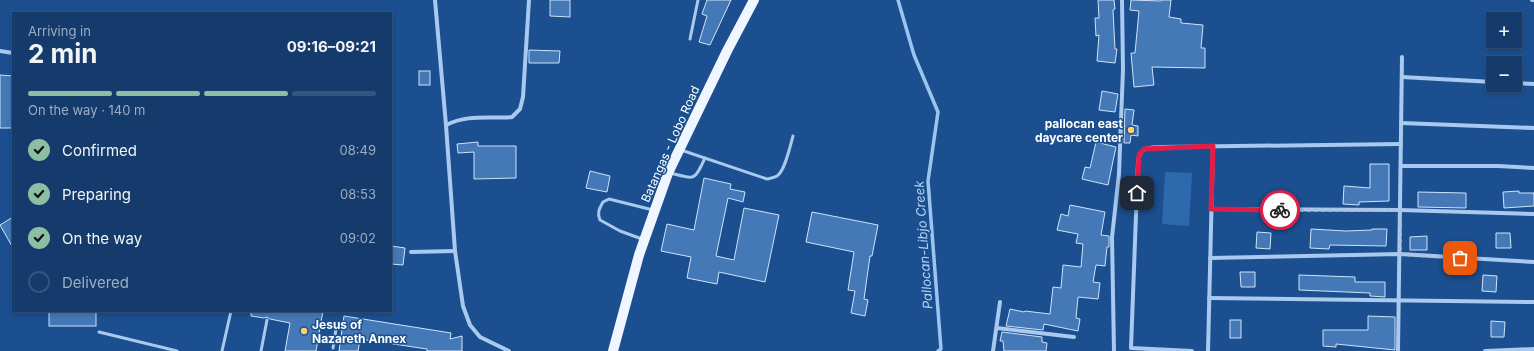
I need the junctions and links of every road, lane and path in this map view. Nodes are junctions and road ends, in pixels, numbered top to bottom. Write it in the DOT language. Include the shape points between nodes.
graph roads {
  1 [pos="435,0"];
  2 [pos="529,0"];
  3 [pos="698,0"];
  4 [pos="754,0"];
  5 [pos="1122,0"];
  6 [pos="690,39"];
  7 [pos="0,51"];
  8 [pos="12,53"];
  9 [pos="1402,57"];
  10 [pos="1402,77"];
  11 [pos="1486,82"];
  12 [pos="1522,83"];
  13 [pos="1534,84"];
  14 [pos="1401,123"];
  15 [pos="446,125"];
  16 [pos="1534,128"];
  17 [pos="793,136"];
  18 [pos="1401,144"];
  19 [pos="1213,146"];
  20 [pos="679,150"];
  21 [pos="705,158"];
  22 [pos="1401,166"];
  23 [pos="1534,168"];
  24 [pos="668,173"];
  25 [pos="1211,209"];
  26 [pos="654,210"];
  27 [pos="1400,210"];
  28 [pos="1534,214"];
  29 [pos="644,240"];
  30 [pos="455,251"];
  31 [pos="411,252"];
  32 [pos="1400,254"];
  33 [pos="1210,258"];
  34 [pos="1534,262"];
  35 [pos="1209,298"];
  36 [pos="1399,300"];
  37 [pos="1000,302"];
  38 [pos="1534,302"];
  39 [pos="231,312"];
  40 [pos="267,320"];
  41 [pos="997,328"];
  42 [pos="336,329"];
  43 [pos="99,332"];
  44 [pos="1074,337"];
  45 [pos="333,348"];
  46 [pos="1534,349"];
  47 [pos="177,351"];
  48 [pos="222,351"];
  49 [pos="261,351"];
  50 [pos="509,351"];
  51 [pos="613,351"];
  52 [pos="993,351"];
  53 [pos="1114,351"];
  54 [pos="1192,351"];
  55 [pos="1208,351"];
  56 [pos="1398,351"];
  57 [pos="1485,351"];
  1 -- 15 [label="street"];
  2 -- 15 [label="street" via="523,97 520,109 512,117 469,118"];
  3 -- 6 [label="lane"];
  4 -- 20 [label="main road, Batangas - Lobo Road"];
  5 -- 53 [label="street" via="1123,70 1119,174 1112,238"];
  7 -- 8 [label="street"];
  9 -- 10 [label="street"];
  10 -- 11 [label="street"];
  10 -- 14 [label="street"];
  12 -- 13 [label="street"];
  14 -- 16 [label="street"];
  14 -- 18 [label="street"];
  15 -- 30 [label="street"];
  17 -- 21 [label="lane" via="782,171 773,178 767,179"];
  18 -- 19 [label="street"];
  18 -- 22 [label="street"];
  19 -- 25 [label="street"];
  19 -- 54 [label="street" via="1150,148 1144,149 1139,155 1131,348"];
  20 -- 21 [label="lane"];
  20 -- 24 [label="main road, Batangas - Lobo Road"];
  21 -- 24 [label="lane" via="698,173 693,177"];
  22 -- 23 [label="street"];
  22 -- 27 [label="street"];
  24 -- 26 [label="main road, Batangas - Lobo Road"];
  25 -- 27 [label="street"];
  25 -- 33 [label="street"];
  26 -- 29 [label="main road, Batangas - Lobo Road"];
  26 -- 29 [label="lane" via="609,199 603,202 599,210 600,220"];
  27 -- 28 [label="street"];
  27 -- 32 [label="street"];
  29 -- 51 [label="main road, Batangas - Lobo Road"];
  30 -- 31 [label="street"];
  30 -- 50 [label="street" via="462,306 470,325 480,337"];
  32 -- 33 [label="street"];
  32 -- 34 [label="street"];
  32 -- 36 [label="street"];
  33 -- 35 [label="street"];
  35 -- 36 [label="street"];
  35 -- 55 [label="street"];
  36 -- 38 [label="street"];
  36 -- 56 [label="street"];
  37 -- 41 [label="street"];
  39 -- 48 [label="lane"];
  40 -- 49 [label="lane"];
  41 -- 44 [label="street"];
  41 -- 52 [label="street"];
  42 -- 45 [label="lane"];
  43 -- 47 [label="lane"];
  46 -- 57 [label="street"];
}
